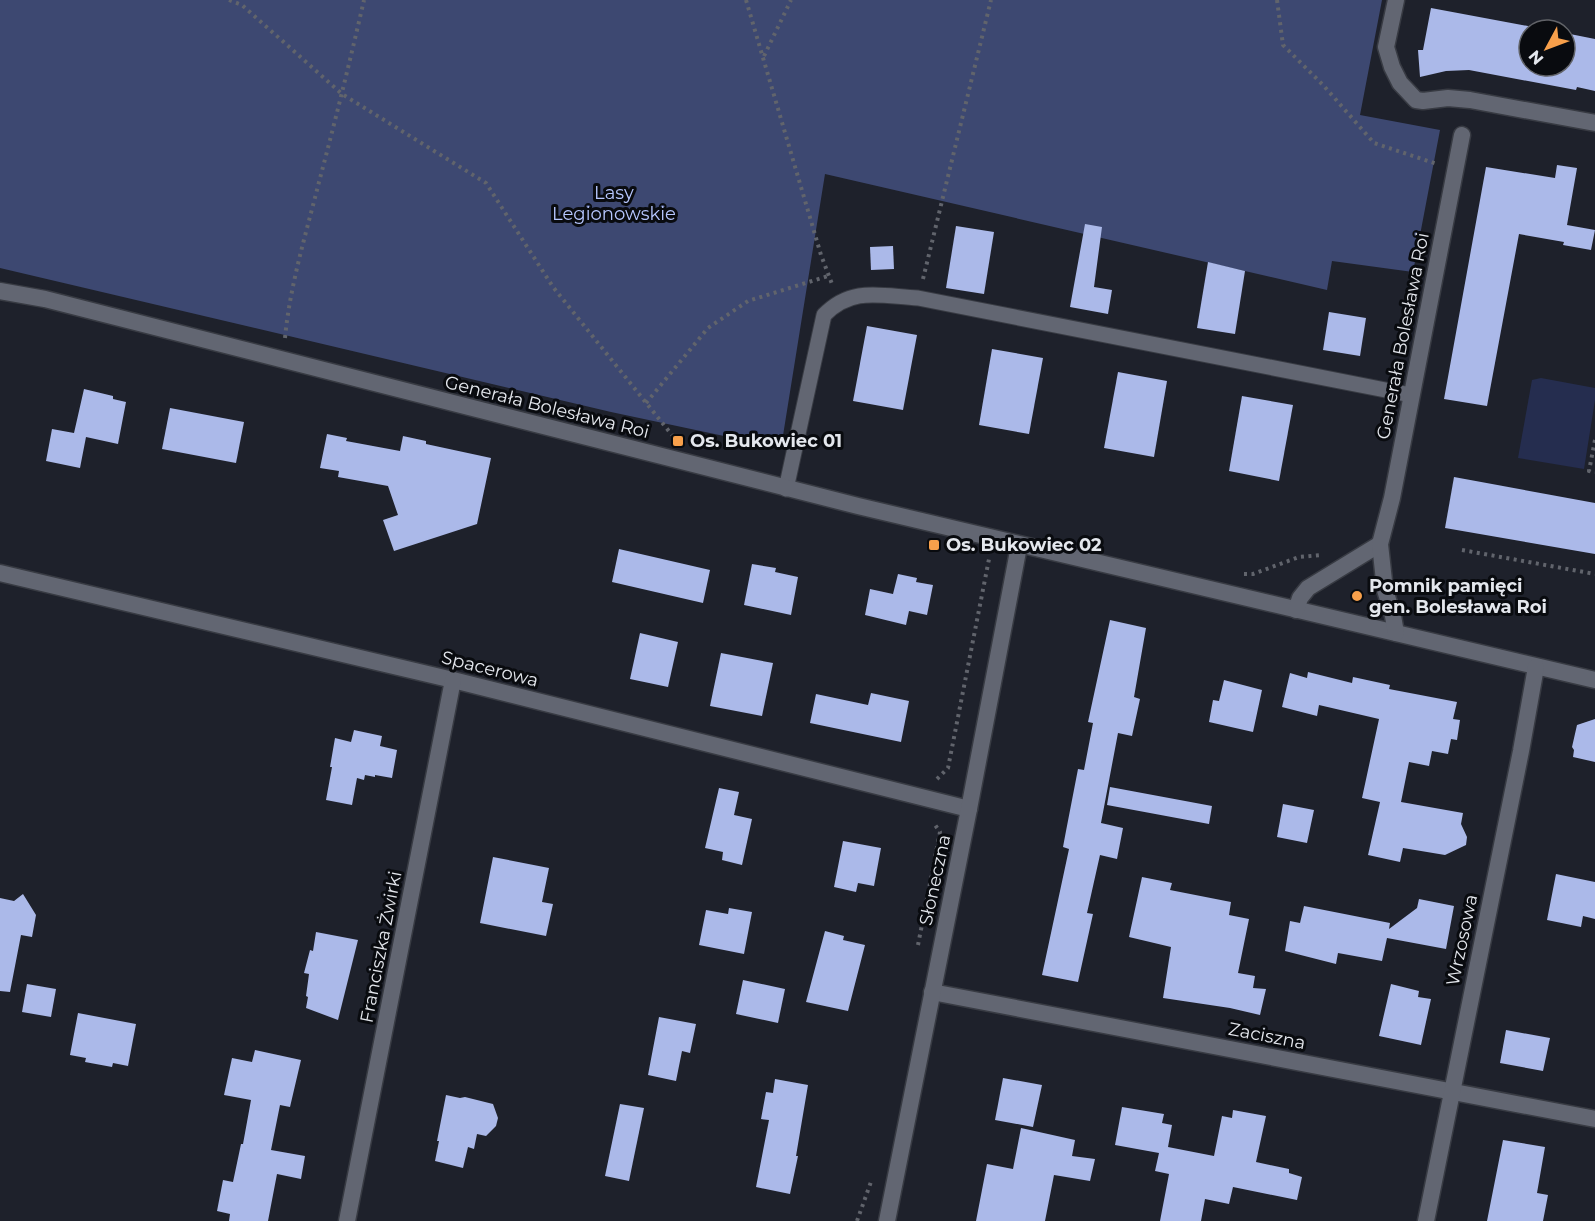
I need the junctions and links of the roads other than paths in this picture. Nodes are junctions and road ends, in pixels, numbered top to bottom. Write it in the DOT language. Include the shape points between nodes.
graph roads {
  1 [pos="1396,0"];
  2 [pos="1595,123"];
  3 [pos="1462,135"];
  4 [pos="0,291"];
  5 [pos="1411,395"];
  6 [pos="786,489"];
  7 [pos="1380,544"];
  8 [pos="1019,546"];
  9 [pos="0,576"];
  10 [pos="1296,610"];
  11 [pos="1396,633"];
  12 [pos="1536,667"];
  13 [pos="453,680"];
  14 [pos="1595,680"];
  15 [pos="969,809"];
  16 [pos="932,992"];
  17 [pos="1451,1091"];
  18 [pos="1595,1119"];
  19 [pos="347,1221"];
  20 [pos="887,1221"];
  21 [pos="1426,1221"];
  1 -- 2 [label="street" via="1386,47 1400,83 1416,100 1470,100"];
  3 -- 5 [label="street, Generała Bolesława Roi"];
  4 -- 6 [label="street, Generała Bolesława Roi" via="45,299"];
  5 -- 6 [label="lane" via="918,298 857,295 840,301 824,315"];
  5 -- 7 [label="street, Generała Bolesława Roi"];
  6 -- 8 [label="street, Generała Bolesława Roi"];
  7 -- 10 [label="street" via="1308,588"];
  7 -- 11 [label="street, Generała Bolesława Roi" via="1385,590"];
  8 -- 10 [label="street, Generała Bolesława Roi"];
  8 -- 15 [label="street, Słoneczna"];
  9 -- 13 [label="street, Spacerowa"];
  10 -- 11 [label="street, Generała Bolesława Roi"];
  11 -- 12 [label="street, Generała Bolesława Roi"];
  12 -- 14 [label="street, Generała Bolesława Roi"];
  12 -- 17 [label="street, Wrzosowa"];
  13 -- 15 [label="street, Spacerowa"];
  13 -- 19 [label="street, Franciszka Żwirki"];
  15 -- 16 [label="street, Słoneczna"];
  16 -- 17 [label="street, Zaciszna"];
  16 -- 20 [label="street, Słoneczna"];
  17 -- 18 [label="street, Zaciszna"];
  17 -- 21 [label="street, Wrzosowa"];
}
